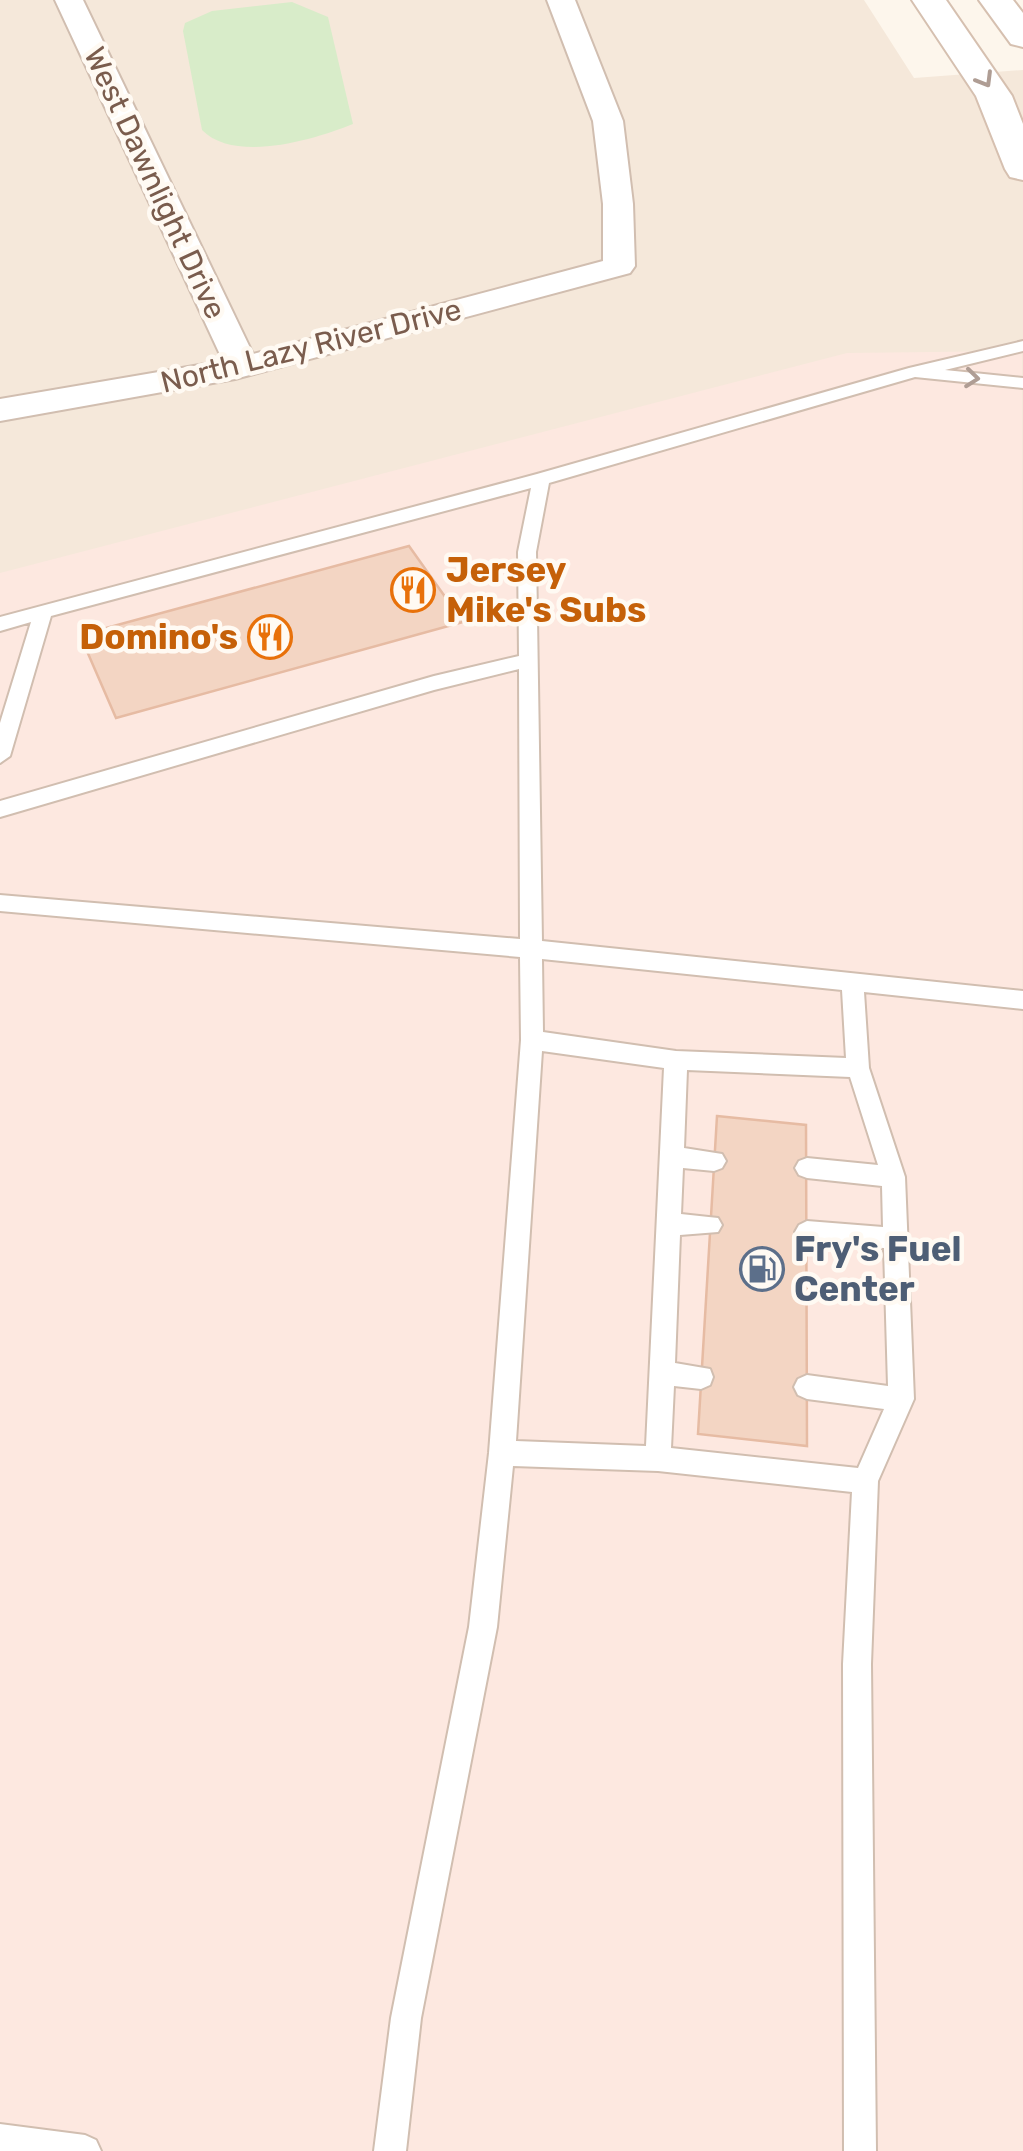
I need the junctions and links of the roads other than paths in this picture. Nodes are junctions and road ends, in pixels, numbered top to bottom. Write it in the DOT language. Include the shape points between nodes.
graph roads {
  1 [pos="561,0"];
  2 [pos="930,0"];
  3 [pos="996,0"];
  4 [pos="78,2"];
  5 [pos="1023,38"];
  6 [pos="1023,169"];
  7 [pos="1023,346"];
  8 [pos="242,366"];
  9 [pos="915,372"];
  10 [pos="1023,383"];
  11 [pos="0,410"];
  12 [pos="541,479"];
  13 [pos="43,612"];
  14 [pos="0,624"];
  15 [pos="530,660"];
  16 [pos="0,756"];
  17 [pos="0,809"];
  18 [pos="0,903"];
  19 [pos="532,949"];
  20 [pos="852,982"];
  21 [pos="1023,1000"];
  22 [pos="532,1040"];
  23 [pos="676,1060"];
  24 [pos="858,1068"];
  25 [pos="672,1158"];
  26 [pos="714,1161"];
  27 [pos="806,1168"];
  28 [pos="893,1176"];
  29 [pos="670,1224"];
  30 [pos="710,1225"];
  31 [pos="807,1232"];
  32 [pos="896,1238"];
  33 [pos="663,1373"];
  34 [pos="702,1377"];
  35 [pos="807,1387"];
  36 [pos="901,1399"];
  37 [pos="502,1452"];
  38 [pos="658,1460"];
  39 [pos="865,1480"];
  40 [pos="0,2140"];
  41 [pos="85,2151"];
  42 [pos="390,2151"];
  43 [pos="860,2151"];
  1 -- 8 [label="street, North Lazy River Drive" via="608,121 619,266"];
  2 -- 6 [label="main road, one-way" via="994,96"];
  3 -- 5 [label="main road"];
  4 -- 8 [label="street, West Dawnlight Drive"];
  7 -- 9 [label="lane"];
  8 -- 11 [label="street, North Lazy River Drive"];
  9 -- 10 [label="lane, one-way"];
  9 -- 12 [label="lane"];
  12 -- 13 [label="lane"];
  12 -- 15 [label="lane" via="527,552"];
  13 -- 14 [label="lane"];
  13 -- 16 [label="lane"];
  15 -- 17 [label="lane"];
  15 -- 19 [label="lane"];
  18 -- 19 [label="lane"];
  19 -- 20 [label="lane"];
  19 -- 22 [label="lane"];
  20 -- 21 [label="lane"];
  20 -- 24 [label="lane"];
  22 -- 23 [label="lane"];
  22 -- 37 [label="lane"];
  23 -- 24 [label="lane"];
  23 -- 25 [label="lane"];
  24 -- 28 [label="lane"];
  25 -- 26 [label="lane"];
  25 -- 29 [label="lane"];
  27 -- 28 [label="lane"];
  28 -- 32 [label="lane"];
  29 -- 30 [label="lane"];
  29 -- 33 [label="lane"];
  31 -- 32 [label="lane"];
  32 -- 36 [label="lane"];
  33 -- 34 [label="lane"];
  33 -- 38 [label="lane"];
  35 -- 36 [label="lane"];
  36 -- 39 [label="lane"];
  37 -- 38 [label="lane"];
  37 -- 42 [label="lane" via="483,1627 406,2018"];
  38 -- 39 [label="lane"];
  39 -- 43 [label="lane" via="857,1664"];
  40 -- 41 [label="lane"];
}
